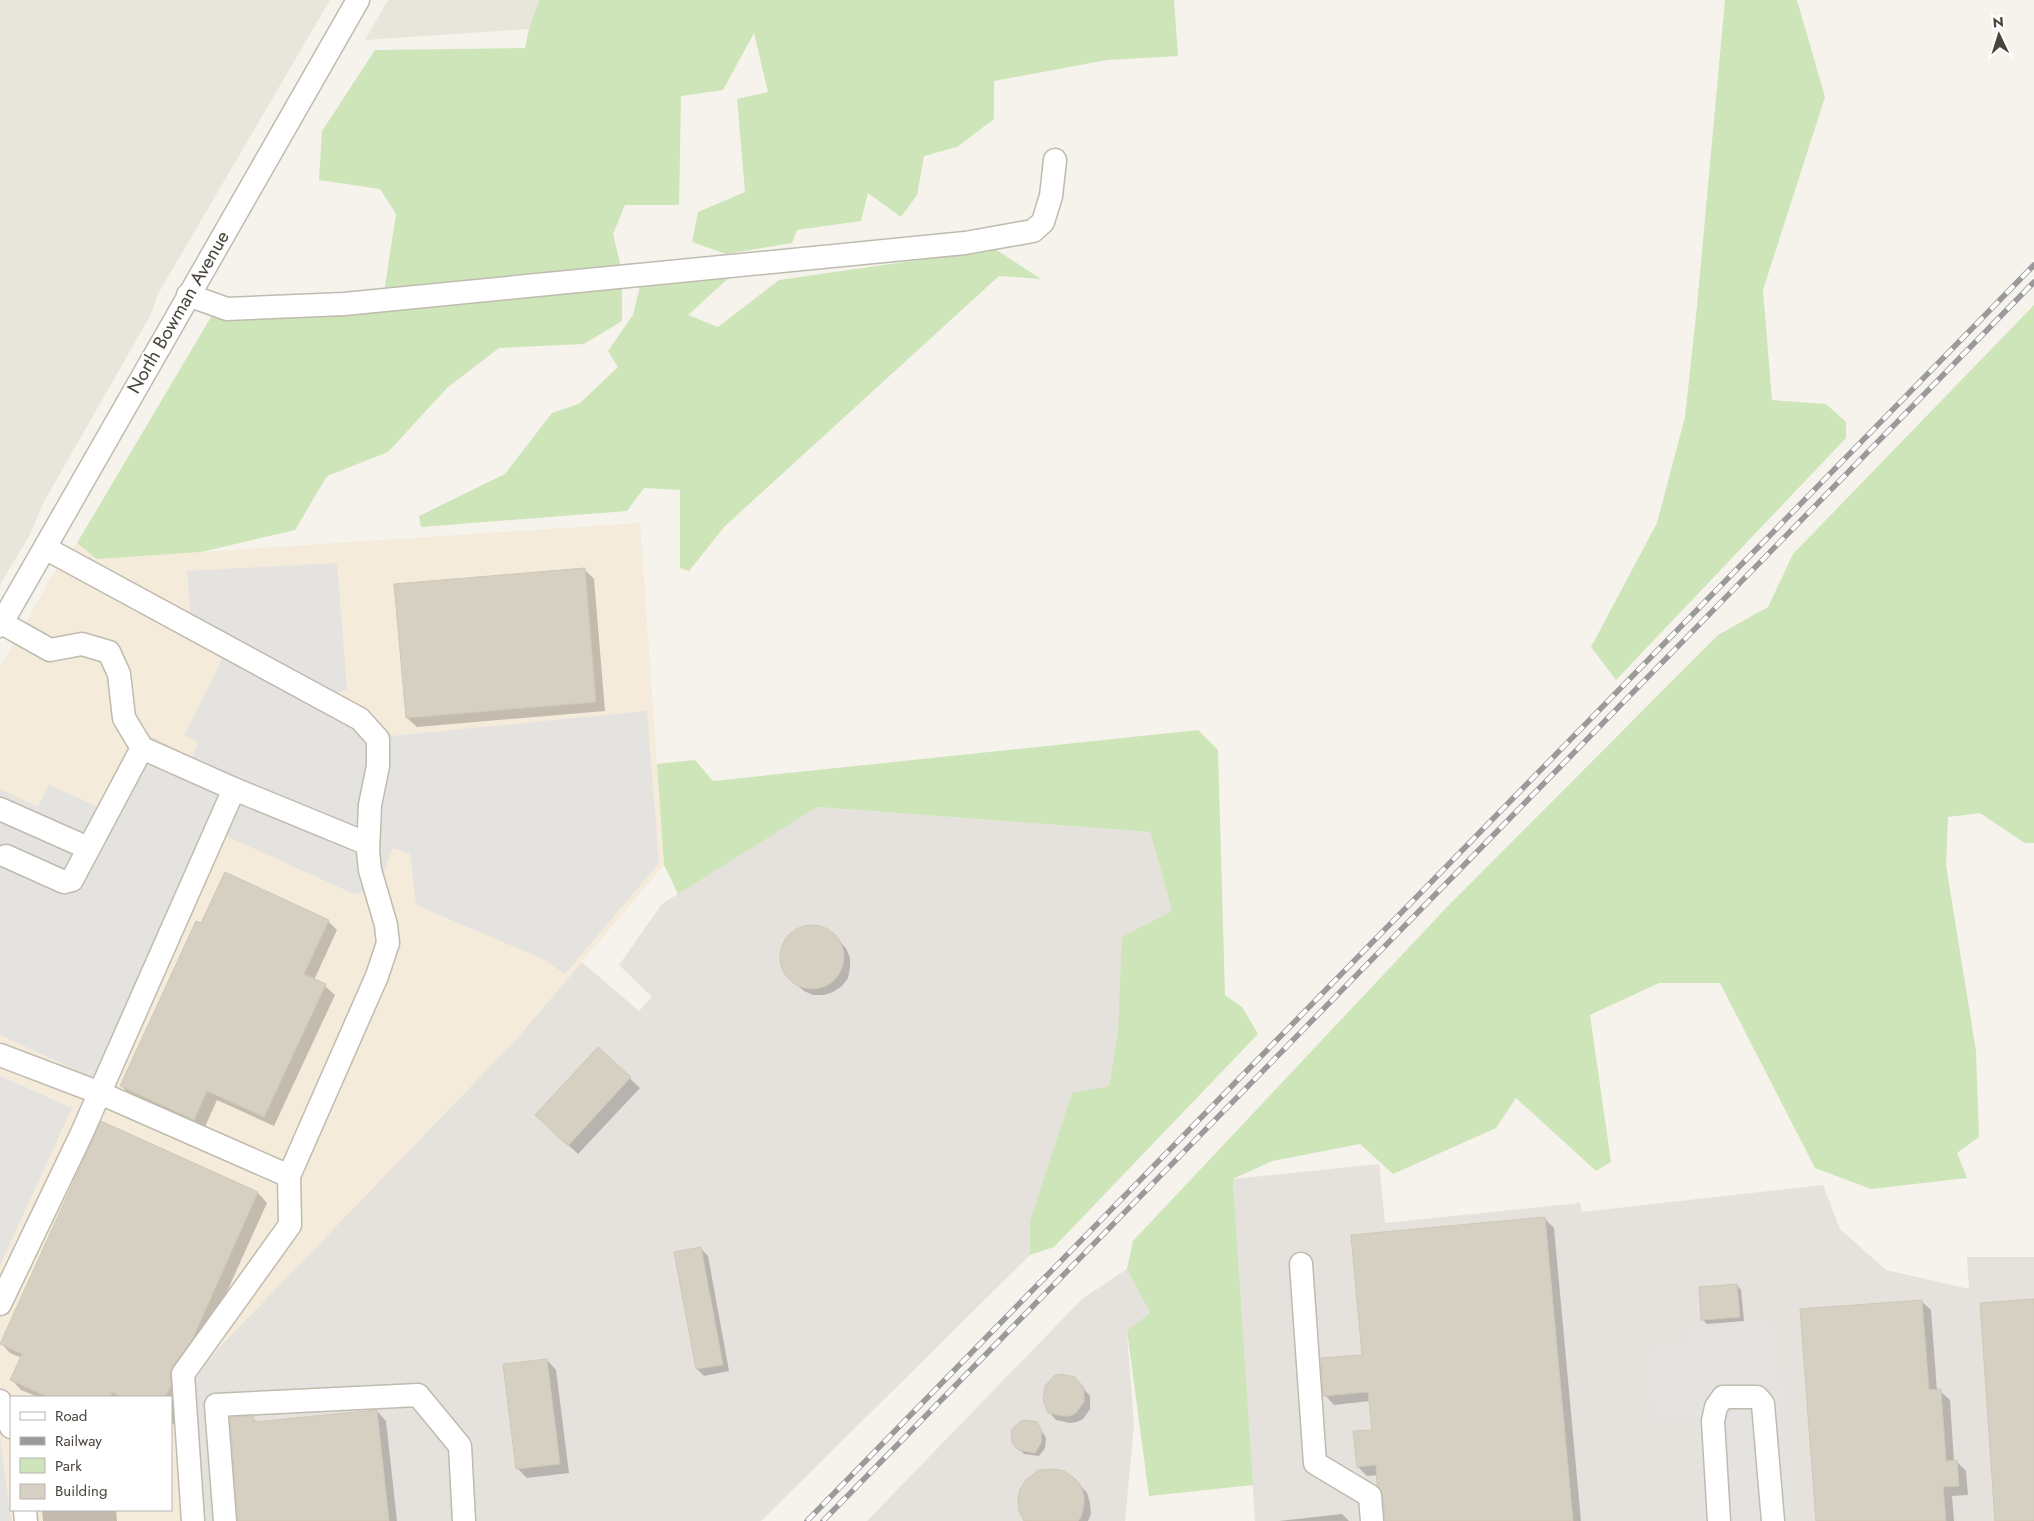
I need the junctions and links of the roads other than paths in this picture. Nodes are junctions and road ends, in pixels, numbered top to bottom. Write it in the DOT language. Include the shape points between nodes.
graph roads {
  1 [pos="358,0"];
  2 [pos="1055,160"];
  3 [pos="188,295"];
  4 [pos="45,548"];
  5 [pos="1,624"];
  6 [pos="142,748"];
  7 [pos="234,789"];
  8 [pos="0,809"];
  9 [pos="368,844"];
  10 [pos="88,848"];
  11 [pos="2,860"];
  12 [pos="0,1055"];
  13 [pos="100,1094"];
  14 [pos="289,1176"];
  15 [pos="1301,1264"];
  16 [pos="0,1304"];
  17 [pos="0,1401"];
  18 [pos="10,1425"];
  19 [pos="193,1521"];
  20 [pos="225,1521"];
  21 [pos="464,1521"];
  22 [pos="1372,1521"];
  23 [pos="1719,1521"];
  24 [pos="1773,1521"];
  1 -- 3 [label="street, North Bowman Avenue"];
  2 -- 3 [label="street" via="1043,222 1033,231 965,242 344,304 227,310"];
  3 -- 4 [label="street, North Bowman Avenue"];
  4 -- 5 [label="street, North Bowman Avenue"];
  4 -- 9 [label="street" via="360,719 378,739 378,766 370,805"];
  5 -- 6 [label="street" via="50,650 82,644 109,652 119,674 124,718"];
  6 -- 7 [label="street"];
  6 -- 10 [label="street"];
  7 -- 9 [label="street"];
  7 -- 13 [label="street"];
  8 -- 10 [label="street"];
  9 -- 14 [label="street" via="370,870 388,943 377,976"];
  10 -- 11 [label="street" via="72,880 64,882"];
  12 -- 13 [label="street"];
  13 -- 14 [label="street"];
  13 -- 16 [label="street"];
  14 -- 19 [label="street" via="290,1225 183,1374"];
  15 -- 22 [label="street" via="1315,1463 1370,1496"];
  17 -- 18 [label="street"];
  20 -- 21 [label="street" via="216,1405 418,1395 460,1446"];
  23 -- 24 [label="street" via="1713,1421 1716,1407 1723,1397 1757,1397 1763,1404"];
}
